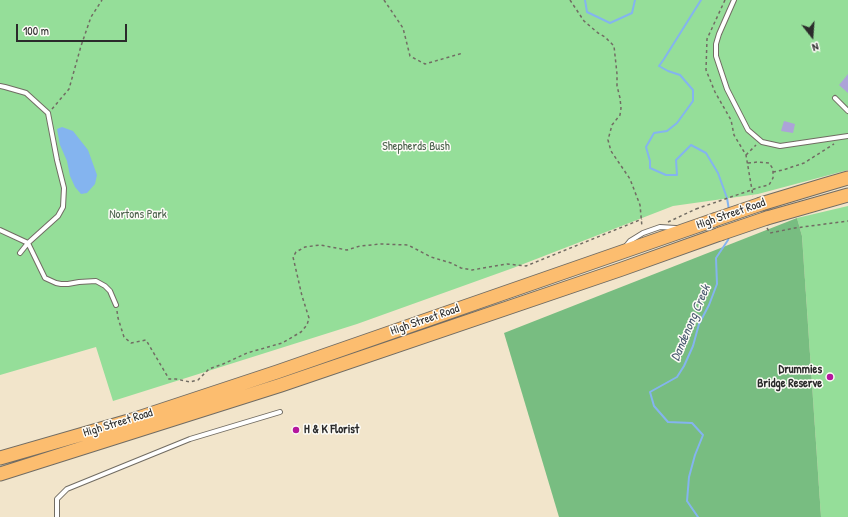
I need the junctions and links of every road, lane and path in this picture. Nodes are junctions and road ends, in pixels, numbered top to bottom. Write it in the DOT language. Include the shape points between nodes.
graph roads {
  1 [pos="102,0"];
  2 [pos="384,0"];
  3 [pos="570,0"];
  4 [pos="726,0"];
  5 [pos="734,0"];
  6 [pos="463,53"];
  7 [pos="0,86"];
  8 [pos="835,98"];
  9 [pos="848,111"];
  10 [pos="48,113"];
  11 [pos="848,136"];
  12 [pos="761,141"];
  13 [pos="837,143"];
  14 [pos="746,155"];
  15 [pos="748,163"];
  16 [pos="773,172"];
  17 [pos="848,178"];
  18 [pos="848,195"];
  19 [pos="757,201"];
  20 [pos="642,219"];
  21 [pos="848,221"];
  22 [pos="767,223"];
  23 [pos="660,227"];
  24 [pos="686,229"];
  25 [pos="0,230"];
  26 [pos="643,233"];
  27 [pos="28,243"];
  28 [pos="623,251"];
  29 [pos="20,253"];
  30 [pos="116,305"];
  31 [pos="277,372"];
  32 [pos="281,385"];
  33 [pos="280,412"];
  34 [pos="0,458"];
  35 [pos="0,474"];
  36 [pos="57,517"];
  1 -- 10 [label="path" via="91,17 69,89"];
  2 -- 6 [label="path" via="403,28 410,56 425,64"];
  3 -- 20 [label="path" via="584,21 614,46 621,108 608,140 611,151 630,179"];
  4 -- 14 [label="path" via="707,39 706,70 731,120 734,135"];
  5 -- 12 [label="lane" via="719,34 716,56 727,89 748,130"];
  7 -- 10 [label="lane" via="26,93"];
  8 -- 9 [label="lane"];
  10 -- 27 [label="lane" via="64,188 63,207 58,216"];
  11 -- 12 [label="lane" via="780,146"];
  12 -- 14 [label="path"];
  13 -- 16 [label="path" via="804,163"];
  14 -- 15 [label="path"];
  15 -- 16 [label="path" via="769,163"];
  15 -- 19 [label="path" via="750,183"];
  16 -- 23 [label="path, bridge" via="773,178 768,185 696,209"];
  17 -- 19 [label="main road, High Street Road"];
  18 -- 22 [label="main road, High Street Road"];
  19 -- 24 [label="main road, High Street Road, bridge"];
  20 -- 26 [label="path"];
  20 -- 30 [label="path" via="526,266 507,264 472,270 431,257 408,245 381,244 347,250 320,245 306,247 296,252 293,257 309,318 308,326 282,343 247,353 209,369 198,380 190,382 169,379 146,340 131,343 124,337"];
  21 -- 22 [label="path" via="770,233"];
  22 -- 32 [label="main road, High Street Road, bridge" via="720,234"];
  23 -- 24 [label="lane"];
  23 -- 26 [label="lane"];
  24 -- 28 [label="main road, High Street Road"];
  25 -- 27 [label="lane"];
  26 -- 28 [label="lane" via="630,241"];
  27 -- 29 [label="lane"];
  27 -- 30 [label="lane" via="45,278 61,284 96,281 110,291"];
  28 -- 31 [label="main road, High Street Road"];
  31 -- 32 [label="main road"];
  31 -- 34 [label="main road, High Street Road" via="132,420"];
  32 -- 35 [label="main road, High Street Road"];
  33 -- 36 [label="lane" via="190,439 67,489 57,499"];
}
